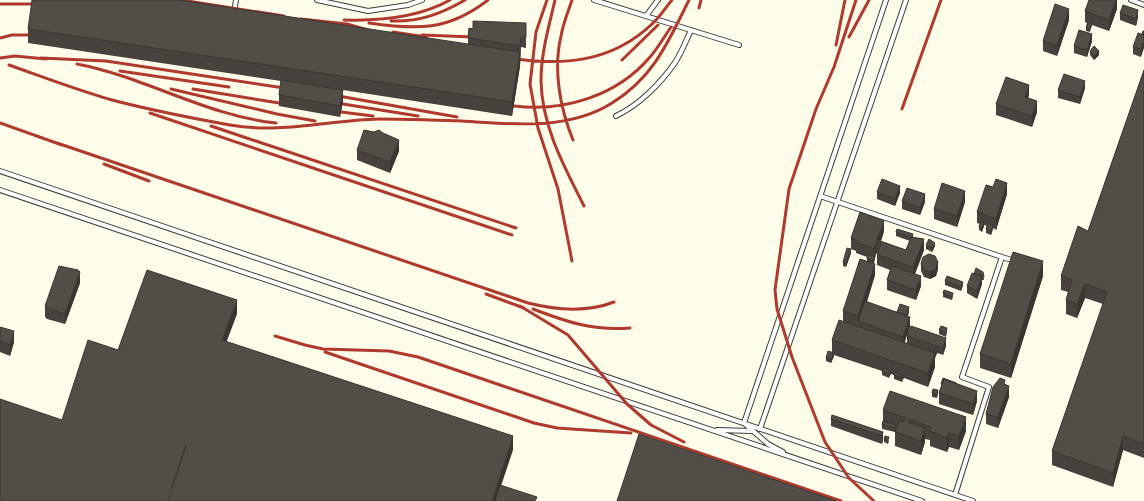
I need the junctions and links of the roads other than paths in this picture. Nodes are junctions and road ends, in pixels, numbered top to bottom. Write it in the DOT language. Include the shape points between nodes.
graph roads {
  1 [pos="236,0"];
  2 [pos="317,0"];
  3 [pos="422,0"];
  4 [pos="594,0"];
  5 [pos="658,0"];
  6 [pos="886,0"];
  7 [pos="906,0"];
  8 [pos="1131,0"];
  9 [pos="1144,5"];
  10 [pos="646,16"];
  11 [pos="233,20"];
  12 [pos="692,30"];
  13 [pos="739,45"];
  14 [pos="616,116"];
  15 [pos="0,171"];
  16 [pos="0,190"];
  17 [pos="820,196"];
  18 [pos="838,202"];
  19 [pos="1002,257"];
  20 [pos="1017,262"];
  21 [pos="744,424"];
  22 [pos="707,428"];
  23 [pos="760,429"];
  24 [pos="752,431"];
  25 [pos="796,458"];
  26 [pos="955,495"];
  27 [pos="922,501"];
  28 [pos="973,501"];
  1 -- 11 [label="lane"];
  2 -- 3 [label="lane" via="368,11 408,5"];
  4 -- 10 [label="lane"];
  5 -- 10 [label="lane"];
  6 -- 17 [label="lane"];
  7 -- 18 [label="lane"];
  8 -- 9 [label="lane"];
  10 -- 12 [label="lane"];
  12 -- 13 [label="lane"];
  12 -- 14 [label="lane" via="675,64 645,96"];
  15 -- 21 [label="lane"];
  16 -- 22 [label="lane"];
  17 -- 18 [label="lane"];
  17 -- 21 [label="lane"];
  18 -- 19 [label="lane"];
  18 -- 23 [label="lane"];
  19 -- 20 [label="lane"];
  19 -- 26 [label="lane" via="962,377 990,387"];
  21 -- 23 [label="lane"];
  21 -- 24 [label="lane"];
  22 -- 24 [label="lane"];
  22 -- 25 [label="lane"];
  23 -- 24 [label="lane"];
  23 -- 26 [label="lane"];
  24 -- 25 [label="lane" via="768,444"];
  25 -- 27 [label="lane"];
  26 -- 28 [label="lane"];
}
